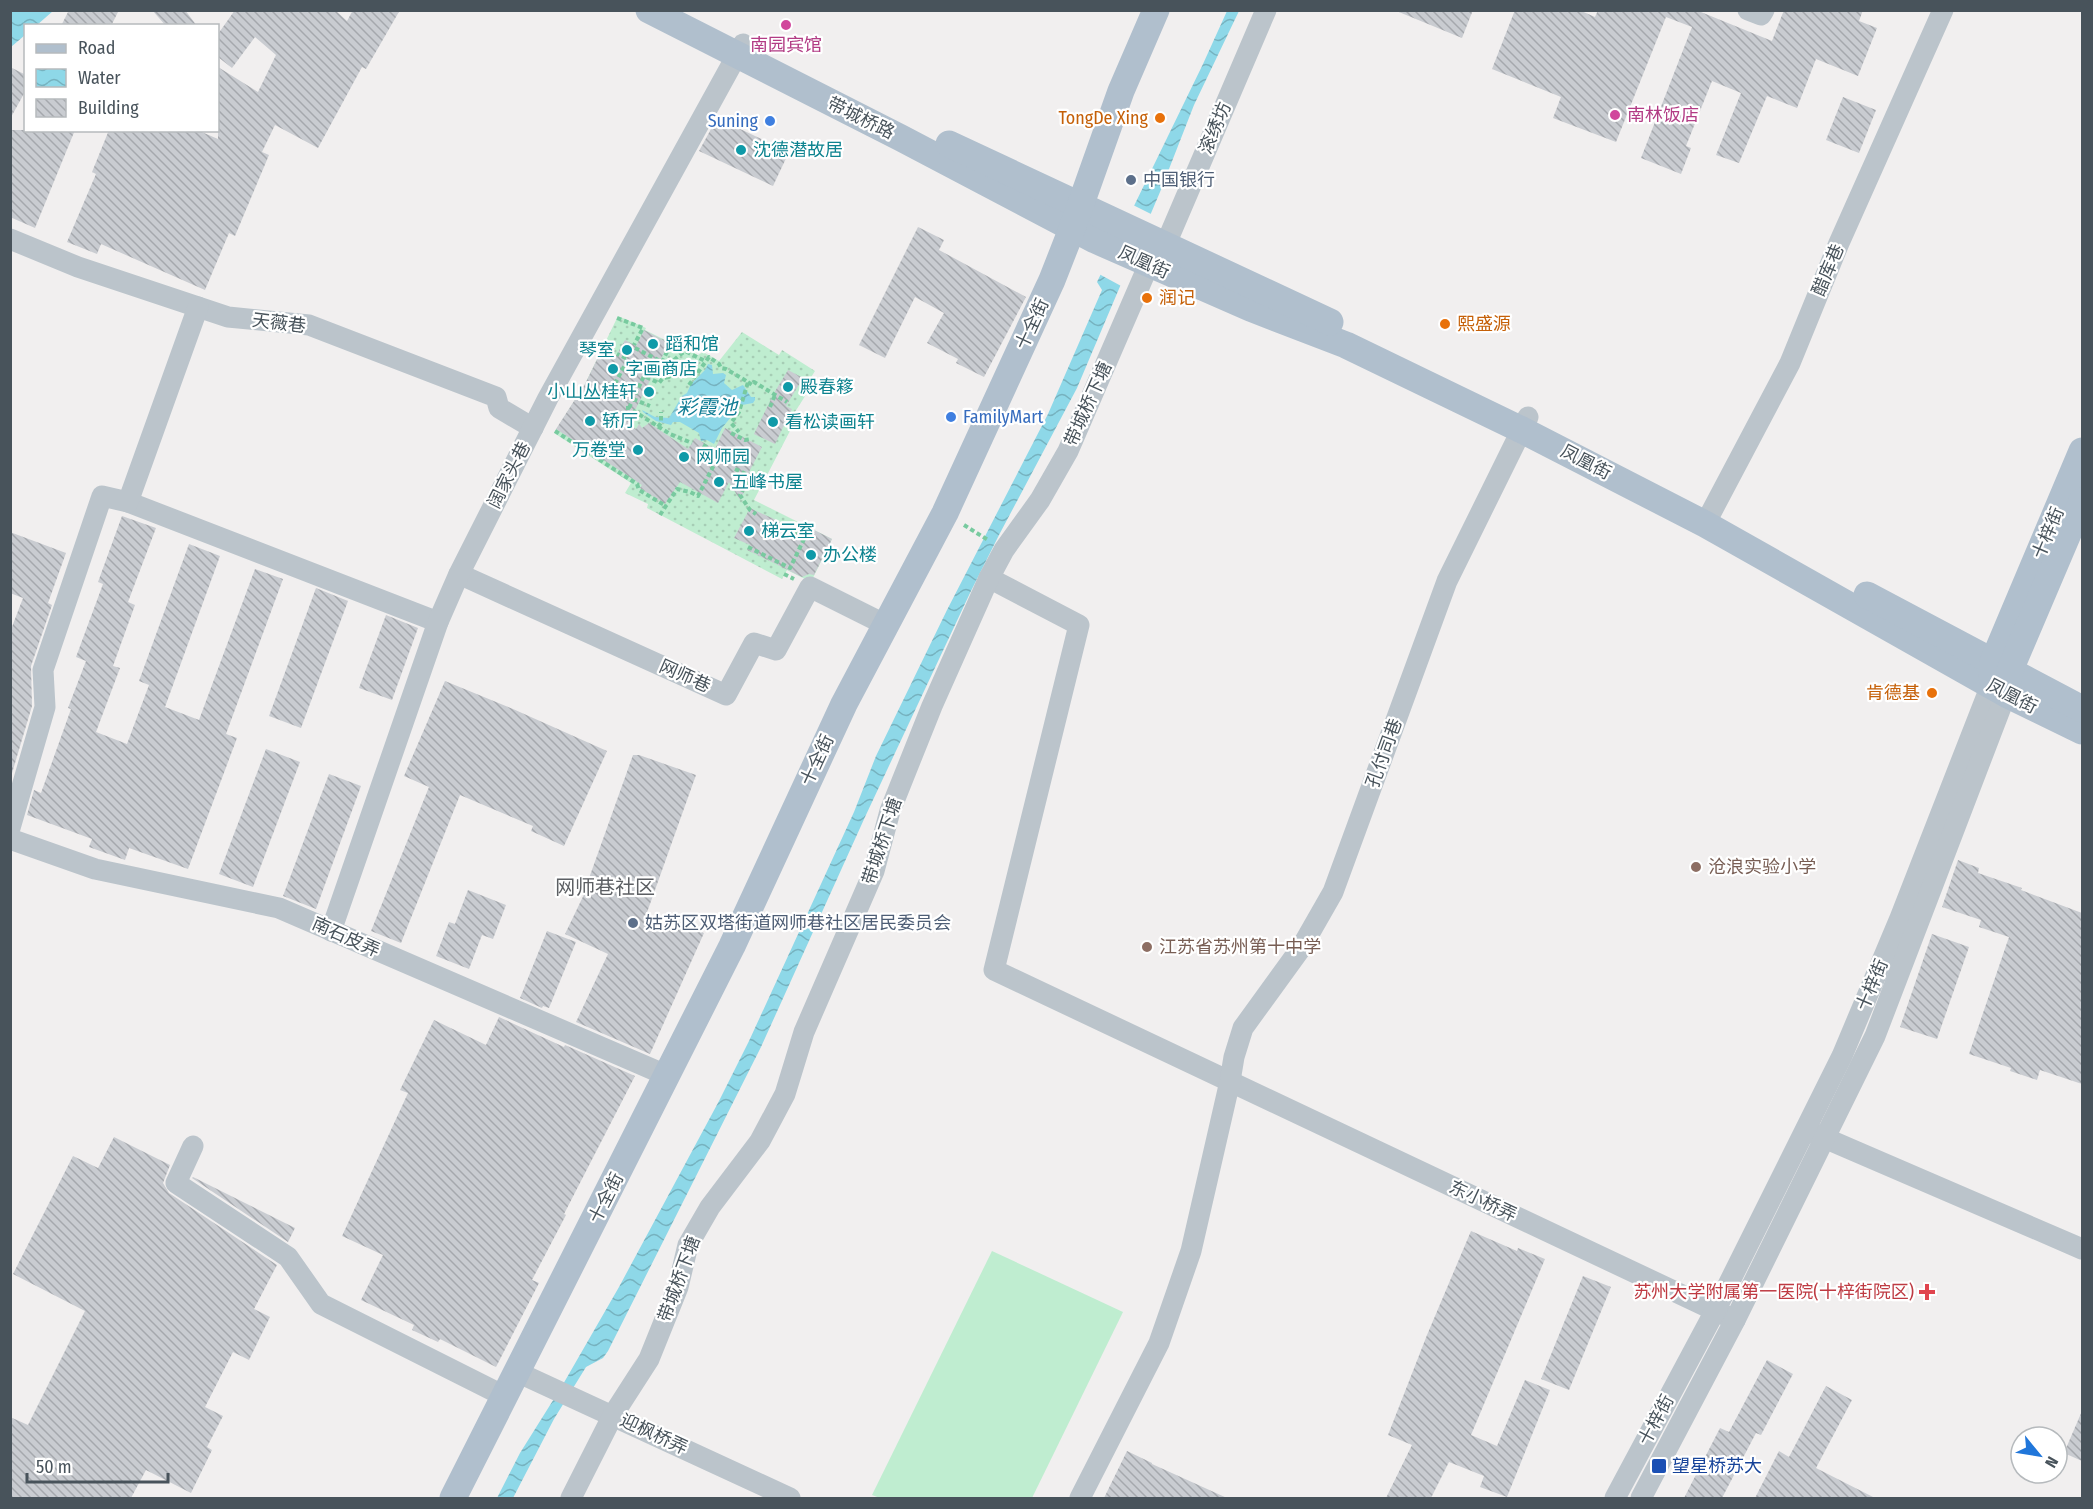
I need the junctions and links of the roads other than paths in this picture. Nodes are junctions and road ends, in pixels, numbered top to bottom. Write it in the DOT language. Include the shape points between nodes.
graph roads {
  1 [pos="649,10"];
  2 [pos="679,10"];
  3 [pos="1156,10"];
  4 [pos="1266,10"];
  5 [pos="1748,10"];
  6 [pos="1764,10"];
  7 [pos="1943,10"];
  8 [pos="740,50"];
  9 [pos="1089,223"];
  10 [pos="10,239"];
  11 [pos="1157,255"];
  12 [pos="198,307"];
  13 [pos="1525,424"];
  14 [pos="533,428"];
  15 [pos="2082,451"];
  16 [pos="2082,501"];
  17 [pos="128,502"];
  18 [pos="1708,518"];
  19 [pos="459,574"];
  20 [pos="989,578"];
  21 [pos="438,622"];
  22 [pos="884,624"];
  23 [pos="2000,678"];
  24 [pos="2082,709"];
  25 [pos="2082,731"];
  26 [pos="10,828"];
  27 [pos="10,838"];
  28 [pos="331,931"];
  29 [pos="668,1076"];
  30 [pos="1230,1081"];
  31 [pos="1815,1134"];
  32 [pos="193,1146"];
  33 [pos="2082,1249"];
  34 [pos="1715,1311"];
  35 [pos="1735,1320"];
  36 [pos="517,1372"];
  37 [pos="504,1396"];
  38 [pos="612,1415"];
  39 [pos="453,1498"];
  40 [pos="571,1498"];
  41 [pos="790,1498"];
  42 [pos="1080,1498"];
  43 [pos="1615,1498"];
  44 [pos="1641,1498"];
  1 -- 8 [label="main road, 带城桥路"];
  2 -- 8 [label="main road, 带城桥路"];
  3 -- 9 [label="main road, 十全街" via="1121,91"];
  4 -- 11 [label="street, 滚绣坊"];
  5 -- 6 [label="street" via="1761,15"];
  7 -- 18 [label="street, 醋库巷" via="1790,363"];
  8 -- 9 [label="main road, 带城桥路" via="907,125"];
  8 -- 14 [label="street, 阔家头巷"];
  9 -- 11 [label="main road, 凤凰街"];
  9 -- 22 [label="main road, 十全街" via="1052,280 945,513"];
  10 -- 12 [label="street, 天薇巷" via="78,267"];
  11 -- 13 [label="main road, 凤凰街" via="1300,307"];
  11 -- 20 [label="street, 带城桥下塘" via="1068,451"];
  12 -- 14 [label="street, 天薇巷" via="228,317 309,325 496,397 498,408"];
  12 -- 17 [label="street"];
  13 -- 18 [label="main road, 凤凰街"];
  13 -- 30 [label="street, 孔付司巷" via="1447,582 1333,892 1301,948 1243,1028"];
  14 -- 19 [label="street, 阔家头巷"];
  15 -- 23 [label="main road, 十梓街"];
  16 -- 23 [label="main road, 十梓街"];
  17 -- 21 [label="street"];
  17 -- 26 [label="street" via="102,496 43,670 45,707"];
  18 -- 23 [label="main road, 凤凰街"];
  19 -- 21 [label="street, 阔家头巷"];
  19 -- 22 [label="street, 网师巷" via="726,695 754,643 776,651 810,587"];
  20 -- 30 [label="street, 东小桥弄" via="1079,625 994,970"];
  20 -- 38 [label="street, 带城桥下塘" via="890,811 874,871 804,1032 785,1094 760,1141 710,1207 688,1245 678,1287 649,1359"];
  21 -- 28 [label="street, 阔家头巷"];
  22 -- 29 [label="main road, 十全街"];
  23 -- 24 [label="main road, 凤凰街"];
  23 -- 25 [label="main road, 凤凰街"];
  23 -- 31 [label="street, 十梓街" via="1875,1036"];
  27 -- 28 [label="street, 南石皮弄" via="95,869 279,908"];
  28 -- 29 [label="street, 南石皮弄"];
  29 -- 36 [label="main road, 十全街"];
  30 -- 34 [label="street, 东小桥弄"];
  30 -- 42 [label="street, 孔付司巷" via="1191,1251 1159,1343"];
  31 -- 33 [label="street"];
  31 -- 34 [label="street, 十梓街"];
  31 -- 35 [label="street, 十梓街"];
  32 -- 37 [label="street" via="176,1183 288,1257 321,1304"];
  34 -- 35 [label="street, 东小桥弄"];
  34 -- 43 [label="street, 十梓街"];
  35 -- 44 [label="street, 十梓街"];
  36 -- 37 [label="main road, 十全街"];
  36 -- 38 [label="street, 迎枫桥弄"];
  37 -- 39 [label="main road, 十全街"];
  38 -- 40 [label="street, 带城桥下塘"];
  38 -- 41 [label="street, 迎枫桥弄"];
}
